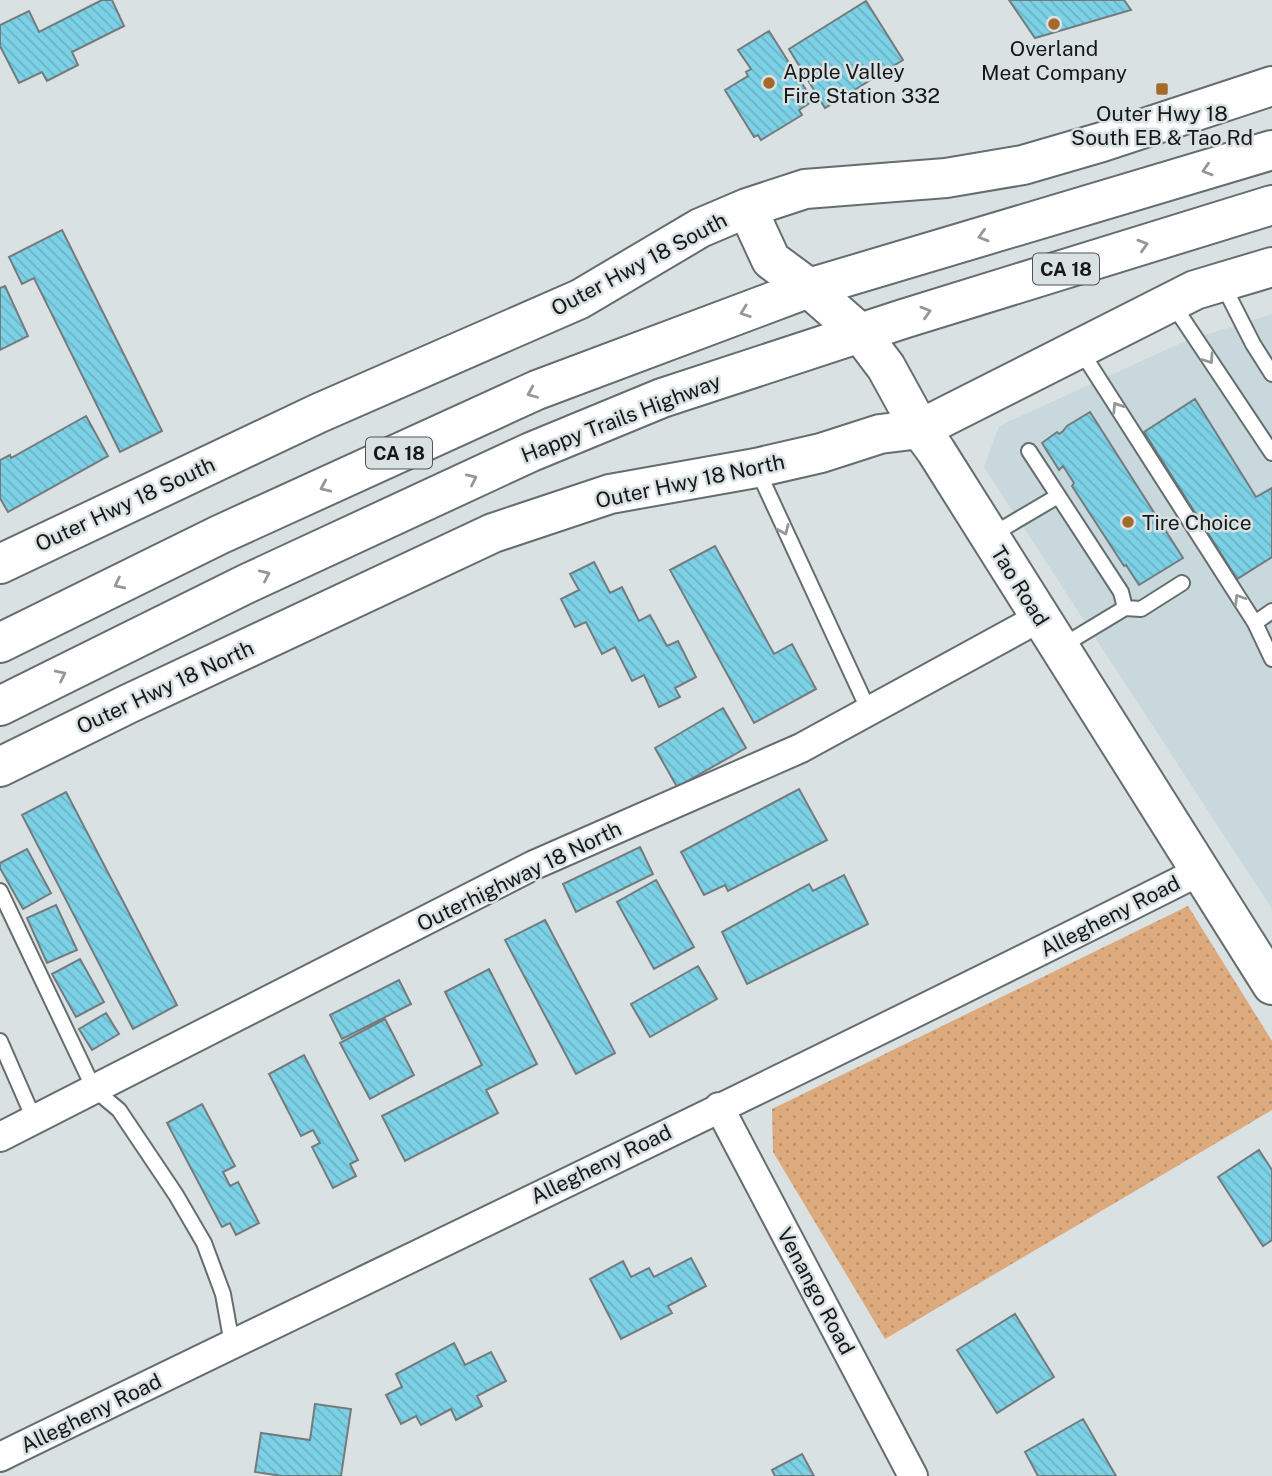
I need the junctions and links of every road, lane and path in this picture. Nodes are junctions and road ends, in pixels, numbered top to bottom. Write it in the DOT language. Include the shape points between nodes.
graph roads {
  1 [pos="1272,86"];
  2 [pos="1272,150"];
  3 [pos="1272,205"];
  4 [pos="747,208"];
  5 [pos="1272,267"];
  6 [pos="1222,282"];
  7 [pos="809,288"];
  8 [pos="1171,302"];
  9 [pos="861,334"];
  10 [pos="1079,349"];
  11 [pos="1272,374"];
  12 [pos="920,429"];
  13 [pos="1029,451"];
  14 [pos="1272,453"];
  15 [pos="756,468"];
  16 [pos="1058,496"];
  17 [pos="989,536"];
  18 [pos="0,564"];
  19 [pos="1182,583"];
  20 [pos="1125,608"];
  21 [pos="1272,611"];
  22 [pos="1255,623"];
  23 [pos="1049,633"];
  24 [pos="0,643"];
  25 [pos="1272,659"];
  26 [pos="0,706"];
  27 [pos="869,711"];
  28 [pos="0,767"];
  29 [pos="1200,871"];
  30 [pos="0,891"];
  31 [pos="1272,985"];
  32 [pos="0,1041"];
  33 [pos="94,1089"];
  34 [pos="719,1107"];
  35 [pos="34,1119"];
  36 [pos="0,1136"];
  37 [pos="232,1344"];
  38 [pos="0,1457"];
  39 [pos="913,1476"];
  1 -- 4 [label="street, Outer Hwy 18 South" via="1023,165 946,178 805,189"];
  2 -- 7 [label="street, CA 18, one-way"];
  9 -- 3 [label="street, Happy Trails Highway / CA 18, one-way"];
  4 -- 7 [label="street, Tao Road" via="771,260"];
  4 -- 18 [label="street, Outer Hwy 18 South" via="700,228 580,299 319,413"];
  5 -- 6 [label="street, Outer Hwy 18 North"];
  6 -- 8 [label="street, Outer Hwy 18 North"];
  6 -- 11 [label="lane"];
  7 -- 9 [label="street, Tao Road"];
  7 -- 24 [label="street, CA 18, one-way" via="537,390 219,534"];
  8 -- 10 [label="street, Outer Hwy 18 North"];
  8 -- 14 [label="lane, one-way"];
  9 -- 12 [label="street, Tao Road" via="886,367"];
  26 -- 9 [label="street, Happy Trails Highway / CA 18, one-way" via="246,584 531,452 662,398"];
  10 -- 12 [label="street, Outer Hwy 18 North"];
  22 -- 10 [label="lane, one-way"];
  12 -- 15 [label="street, Outer Hwy 18 North" via="880,434"];
  12 -- 17 [label="street, Tao Road"];
  13 -- 16 [label="lane"];
  15 -- 27 [label="lane, one-way"];
  15 -- 28 [label="street, Outer Hwy 18 North" via="610,494 493,533"];
  16 -- 17 [label="lane"];
  16 -- 20 [label="lane" via="1121,592"];
  17 -- 23 [label="street, Tao Road"];
  19 -- 20 [label="lane" via="1141,610"];
  20 -- 23 [label="lane"];
  21 -- 22 [label="lane"];
  22 -- 25 [label="lane"];
  23 -- 27 [label="street, Outerhighway 18 North"];
  23 -- 29 [label="street, Tao Road"];
  27 -- 33 [label="street, Outerhighway 18 North" via="801,748 534,865"];
  29 -- 31 [label="street, Tao Road"];
  29 -- 34 [label="street, Allegheny Road"];
  30 -- 33 [label="lane"];
  32 -- 35 [label="lane"];
  33 -- 35 [label="street, Outerhighway 18 North"];
  33 -- 37 [label="lane" via="119,1110 204,1243 223,1294"];
  34 -- 37 [label="street, Allegheny Road"];
  34 -- 39 [label="street, Venango Road"];
  35 -- 36 [label="street, Outerhighway 18 North"];
  37 -- 38 [label="street, Allegheny Road"];
}
